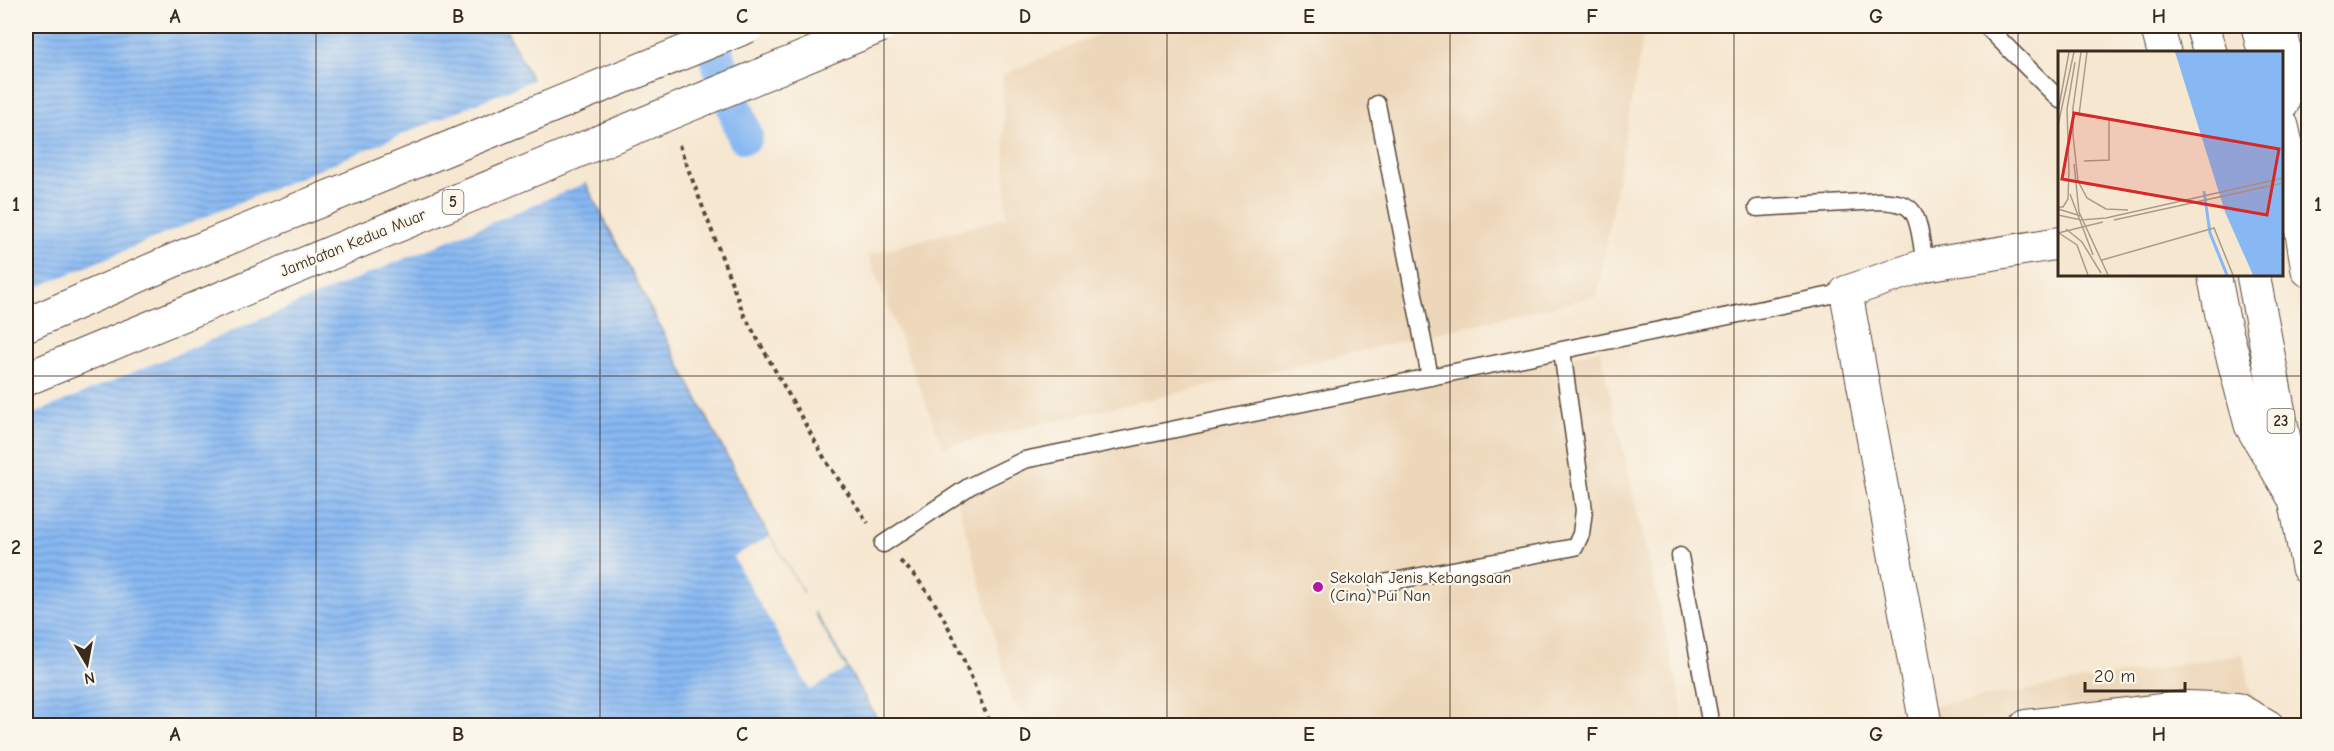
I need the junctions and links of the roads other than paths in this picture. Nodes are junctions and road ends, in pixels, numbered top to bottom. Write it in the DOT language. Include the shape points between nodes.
graph roads {
  1 [pos="748,26"];
  2 [pos="880,26"];
  3 [pos="1986,26"];
  4 [pos="2157,26"];
  5 [pos="2202,26"];
  6 [pos="2258,26"];
  7 [pos="2280,26"];
  8 [pos="2164,51"];
  9 [pos="2210,51"];
  10 [pos="2264,51"];
  11 [pos="2058,98"];
  12 [pos="2283,98"];
  13 [pos="1377,104"];
  14 [pos="2283,128"];
  15 [pos="2300,164"];
  16 [pos="1757,208"];
  17 [pos="2058,243"];
  18 [pos="1925,265"];
  19 [pos="2308,270"];
  20 [pos="2191,276"];
  21 [pos="2214,276"];
  22 [pos="2253,276"];
  23 [pos="1846,292"];
  24 [pos="2223,320"];
  25 [pos="26,325"];
  26 [pos="1562,351"];
  27 [pos="1430,377"];
  28 [pos="26,379"];
  29 [pos="2296,501"];
  30 [pos="883,544"];
  31 [pos="1680,556"];
  32 [pos="2308,568"];
  33 [pos="1378,584"];
  34 [pos="1711,726"];
  35 [pos="1926,726"];
  36 [pos="2026,726"];
  37 [pos="2268,726"];
  1 -- 25 [label="main road, bridge" via="198,250"];
  2 -- 28 [label="main road, Jambatan Kedua Muar / 5, bridge"];
  3 -- 11 [label="lane"];
  4 -- 8 [label="main road"];
  5 -- 9 [label="main road"];
  6 -- 10 [label="main road"];
  7 -- 12 [label="main road" via="2288,67"];
  13 -- 27 [label="lane"];
  14 -- 15 [label="main road"];
  15 -- 19 [label="main road"];
  16 -- 18 [label="lane" via="1899,203 1911,209 1917,221"];
  17 -- 18 [label="street"];
  18 -- 23 [label="street"];
  20 -- 24 [label="main road"];
  21 -- 24 [label="main road"];
  22 -- 29 [label="main road, 23"];
  23 -- 26 [label="lane"];
  23 -- 35 [label="street"];
  24 -- 29 [label="main road" via="2252,425"];
  26 -- 27 [label="lane"];
  26 -- 33 [label="lane" via="1584,510 1575,547"];
  27 -- 30 [label="lane" via="1024,460 970,486"];
  29 -- 32 [label="main road, 23"];
  31 -- 34 [label="lane"];
  36 -- 37 [label="street" via="2187,707 2237,709"];
}
